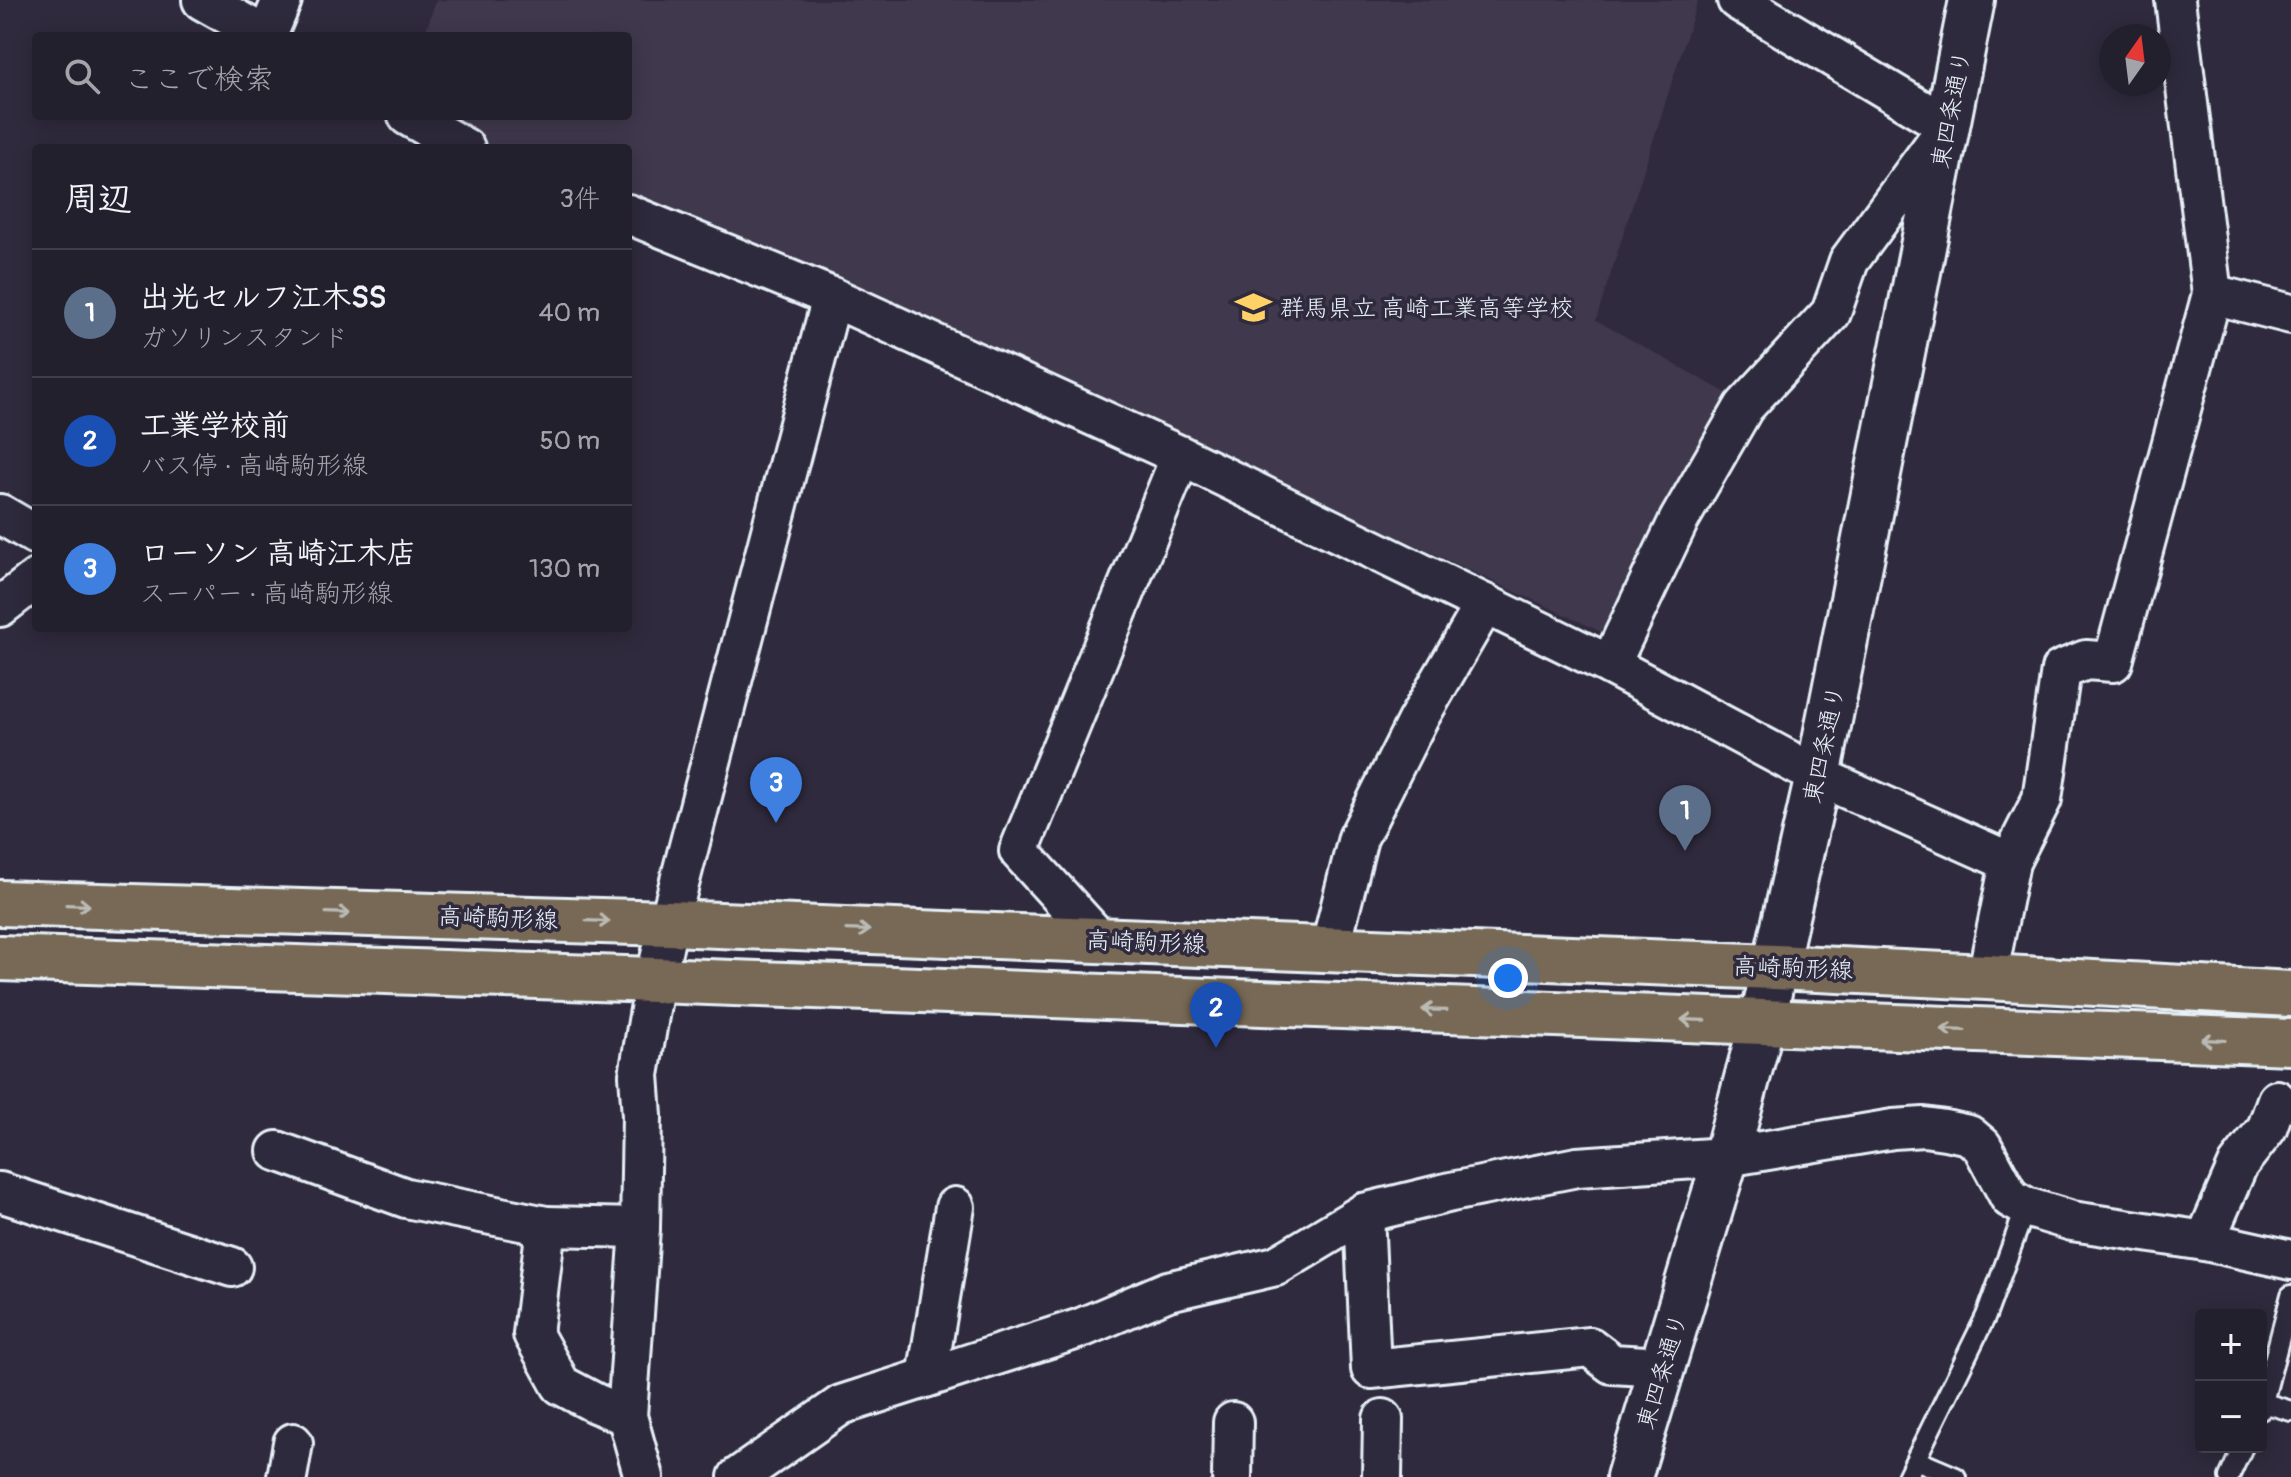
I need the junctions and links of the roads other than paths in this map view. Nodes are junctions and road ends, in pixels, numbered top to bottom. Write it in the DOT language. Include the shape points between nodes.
graph roads {
  1 [pos="202,0"];
  2 [pos="282,0"];
  3 [pos="1737,0"];
  4 [pos="1972,0"];
  5 [pos="2175,0"];
  6 [pos="259,32"];
  7 [pos="268,32"];
  8 [pos="1948,126"];
  9 [pos="411,129"];
  10 [pos="454,144"];
  11 [pos="632,216"];
  12 [pos="2212,294"];
  13 [pos="832,297"];
  14 [pos="2291,314"];
  15 [pos="1181,456"];
  16 [pos="0,514"];
  17 [pos="32,533"];
  18 [pos="32,582"];
  19 [pos="1485,604"];
  20 [pos="0,607"];
  21 [pos="1610,665"];
  22 [pos="1818,776"];
  23 [pos="2010,862"];
  24 [pos="0,903"];
  25 [pos="669,923"];
  26 [pos="1100,940"];
  27 [pos="1330,949"];
  28 [pos="0,958"];
  29 [pos="1775,967"];
  30 [pos="1987,977"];
  31 [pos="655,980"];
  32 [pos="2291,994"];
  33 [pos="1762,1023"];
  34 [pos="2291,1042"];
  35 [pos="2277,1100"];
  36 [pos="277,1151"];
  37 [pos="1726,1157"];
  38 [pos="0,1192"];
  39 [pos="955,1207"];
  40 [pos="2026,1207"];
  41 [pos="1364,1213"];
  42 [pos="546,1226"];
  43 [pos="640,1228"];
  44 [pos="2205,1241"];
  45 [pos="2291,1260"];
  46 [pos="232,1267"];
  47 [pos="2291,1295"];
  48 [pos="1663,1367"];
  49 [pos="927,1377"];
  50 [pos="2267,1387"];
  51 [pos="2267,1407"];
  52 [pos="2291,1411"];
  53 [pos="627,1416"];
  54 [pos="1383,1419"];
  55 [pos="1233,1422"];
  56 [pos="2240,1453"];
  57 [pos="1916,1460"];
  58 [pos="644,1477"];
  59 [pos="738,1477"];
  60 [pos="1232,1477"];
  61 [pos="1382,1477"];
  62 [pos="1629,1477"];
  63 [pos="1907,1477"];
  64 [pos="1956,1477"];
  65 [pos="2229,1477"];
  1 -- 6 [label="street"];
  2 -- 7 [label="street"];
  3 -- 8 [label="street"];
  4 -- 8 [label="street, 東四条通り"];
  5 -- 12 [label="street"];
  8 -- 21 [label="street" via="1849,261 1831,313 1744,407 1679,520"];
  8 -- 22 [label="street, 東四条通り"];
  9 -- 10 [label="street"];
  11 -- 13 [label="street"];
  12 -- 14 [label="street"];
  12 -- 23 [label="street" via="2113,662 2086,660 2061,670 2042,799"];
  13 -- 15 [label="street"];
  13 -- 25 [label="street"];
  15 -- 19 [label="street"];
  15 -- 26 [label="street" via="1019,851"];
  16 -- 17 [label="street"];
  18 -- 20 [label="street"];
  19 -- 21 [label="street"];
  19 -- 27 [label="street" via="1358,838"];
  21 -- 22 [label="street"];
  22 -- 23 [label="street"];
  22 -- 29 [label="street, 東四条通り"];
  23 -- 30 [label="street"];
  24 -- 25 [label="main road, 高崎駒形線, one-way"];
  25 -- 26 [label="main road, 高崎駒形線, one-way"];
  25 -- 31 [label="street"];
  26 -- 27 [label="main road, 高崎駒形線"];
  27 -- 29 [label="main road, 高崎駒形線"];
  28 -- 31 [label="main road"];
  29 -- 30 [label="main road, 高崎駒形線"];
  29 -- 33 [label="street, 東四条通り"];
  30 -- 32 [label="main road, 高崎駒形線"];
  33 -- 31 [label="main road, one-way"];
  31 -- 43 [label="street" via="639,1075"];
  34 -- 33 [label="main road, one-way"];
  33 -- 37 [label="street, 東四条通り"];
  35 -- 44 [label="street" via="2267,1128 2238,1165"];
  36 -- 42 [label="street" via="406,1198"];
  37 -- 40 [label="street" via="1893,1129 1945,1130 1969,1135 1982,1146 2010,1198"];
  37 -- 41 [label="street" via="1577,1167"];
  37 -- 48 [label="street, 東四条通り"];
  38 -- 46 [label="street"];
  39 -- 49 [label="street"];
  40 -- 44 [label="street" via="2072,1221"];
  40 -- 57 [label="lane" via="1986,1316"];
  41 -- 48 [label="street" via="1371,1369 1590,1347 1612,1364"];
  41 -- 49 [label="street" via="1276,1266 1168,1291 1081,1328"];
  42 -- 43 [label="street"];
  42 -- 53 [label="street" via="533,1334 561,1385"];
  43 -- 53 [label="street"];
  44 -- 45 [label="street"];
  47 -- 50 [label="lane"];
  48 -- 62 [label="street, 東四条通り"];
  49 -- 59 [label="street" via="841,1405"];
  51 -- 52 [label="lane"];
  53 -- 58 [label="street"];
  54 -- 61 [label="street"];
  55 -- 60 [label="street"];
  56 -- 65 [label="lane"];
  57 -- 63 [label="lane"];
  57 -- 64 [label="lane"];
}
